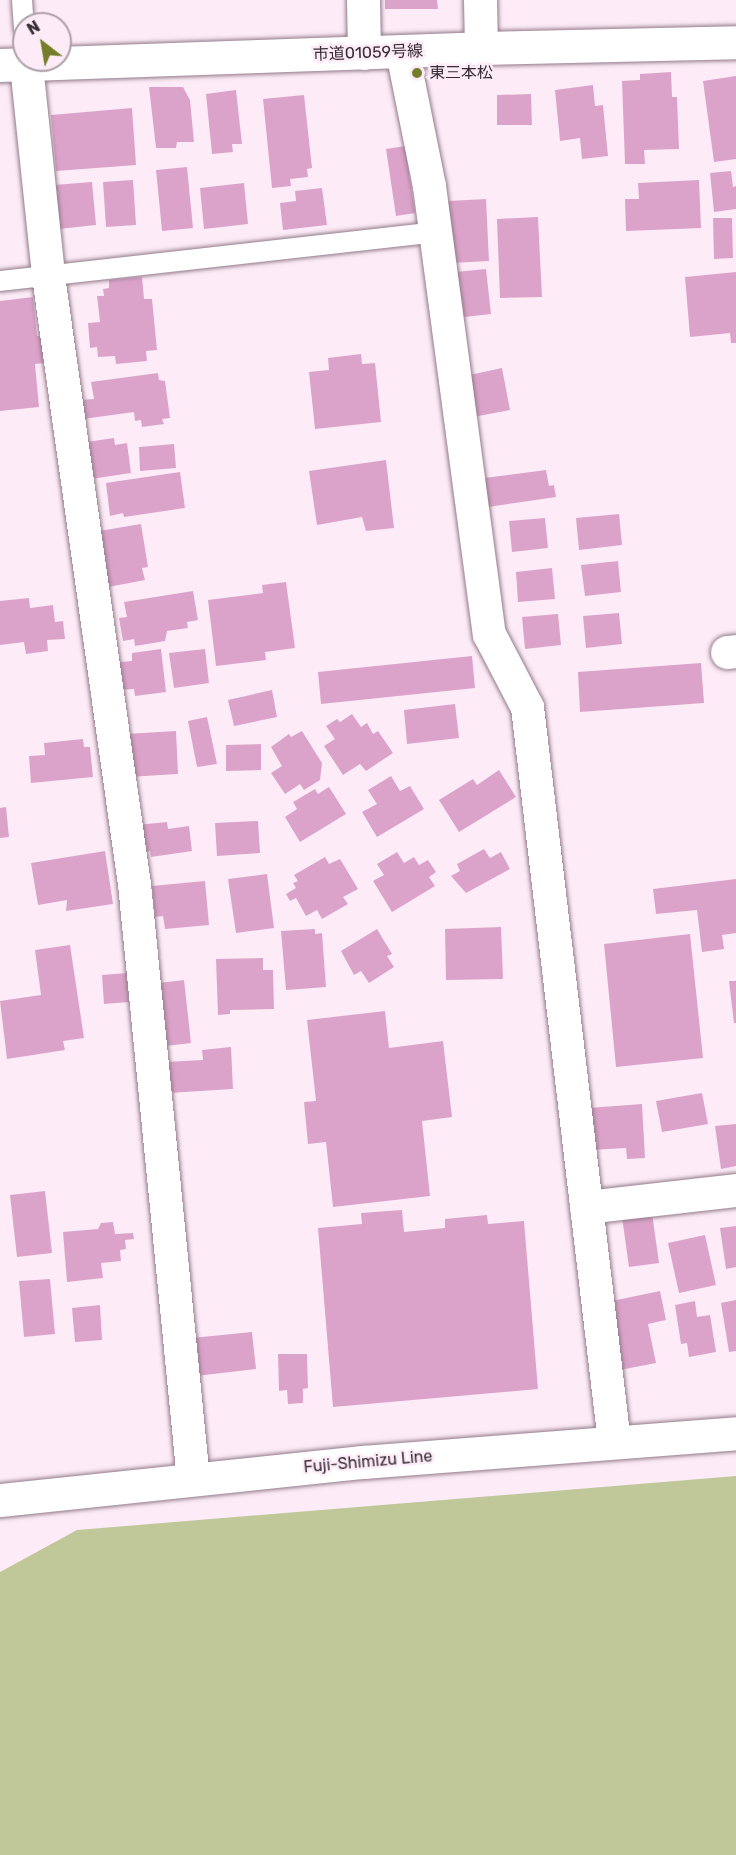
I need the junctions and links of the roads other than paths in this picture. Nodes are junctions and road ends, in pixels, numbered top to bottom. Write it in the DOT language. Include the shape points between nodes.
graph roads {
  1 [pos="363,0"];
  2 [pos="480,0"];
  3 [pos="736,42"];
  4 [pos="481,48"];
  5 [pos="402,52"];
  6 [pos="364,53"];
  7 [pos="72,61"];
  8 [pos="19,72"];
  9 [pos="436,232"];
  10 [pos="48,276"];
  11 [pos="0,282"];
  12 [pos="736,1190"];
  13 [pos="586,1207"];
  14 [pos="736,1433"];
  15 [pos="614,1442"];
  16 [pos="193,1479"];
  17 [pos="0,1500"];
  1 -- 6 [label="street"];
  2 -- 4 [label="street"];
  3 -- 4 [label="street, 市道01059号線"];
  4 -- 5 [label="street, 市道01059号線"];
  5 -- 6 [label="street, 市道01059号線"];
  5 -- 9 [label="street"];
  6 -- 7 [label="street, 市道01059号線"];
  8 -- 10 [label="street"];
  9 -- 10 [label="lane"];
  9 -- 13 [label="street" via="489,634 527,707"];
  10 -- 11 [label="lane"];
  10 -- 16 [label="street" via="134,884"];
  12 -- 13 [label="street"];
  13 -- 15 [label="street"];
  14 -- 15 [label="street, Fuji-Shimizu Line"];
  15 -- 16 [label="street, Fuji-Shimizu Line"];
  16 -- 17 [label="street, Fuji-Shimizu Line"];
}
